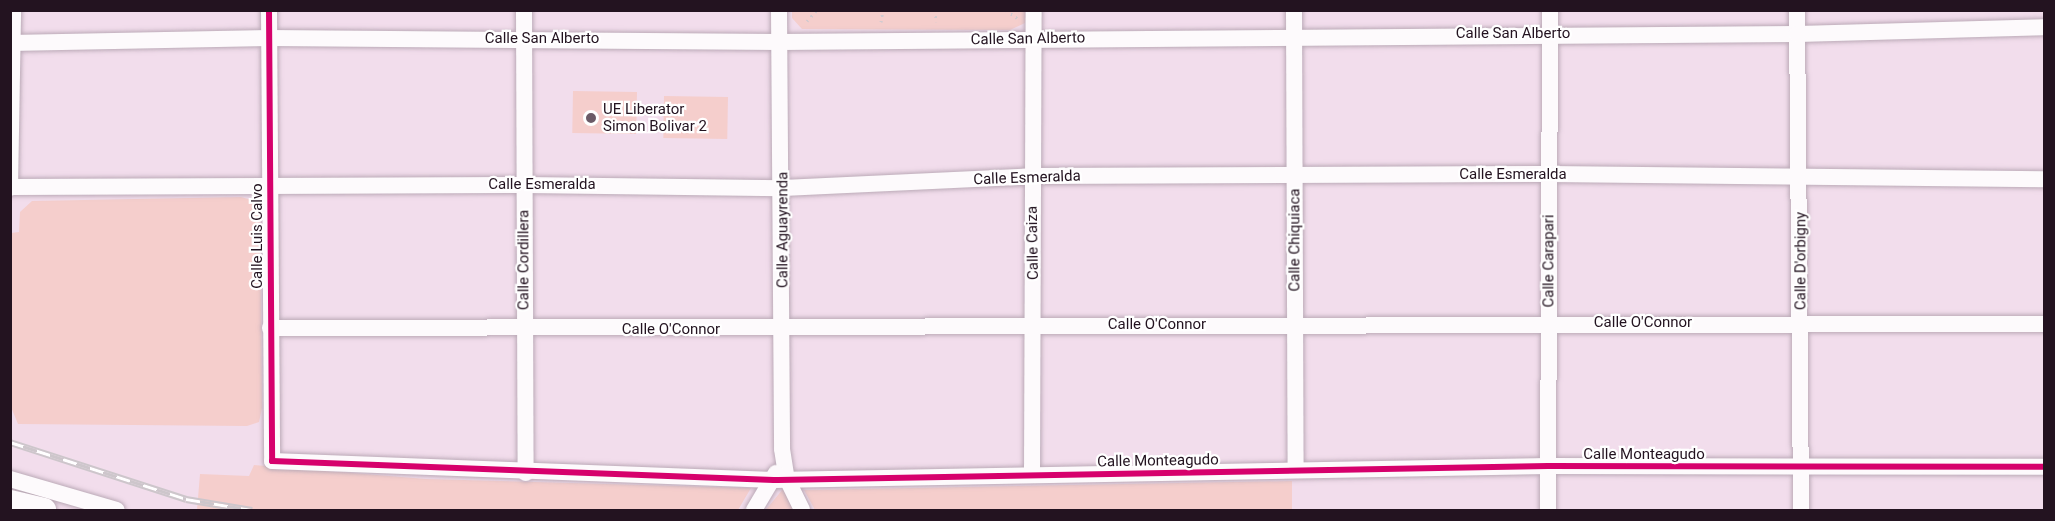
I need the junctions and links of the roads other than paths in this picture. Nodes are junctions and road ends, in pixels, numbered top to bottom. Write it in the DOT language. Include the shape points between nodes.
graph roads {
  1 [pos="14,10"];
  2 [pos="269,10"];
  3 [pos="524,10"];
  4 [pos="779,10"];
  5 [pos="1294,10"];
  6 [pos="1550,10"];
  7 [pos="1797,10"];
  8 [pos="1030,17"];
  9 [pos="2044,27"];
  10 [pos="1550,34"];
  11 [pos="1797,34"];
  12 [pos="1294,37"];
  13 [pos="269,38"];
  14 [pos="524,39"];
  15 [pos="1034,39"];
  16 [pos="780,42"];
  17 [pos="12,43"];
  18 [pos="1549,174"];
  19 [pos="1033,176"];
  20 [pos="1295,176"];
  21 [pos="1800,176"];
  22 [pos="2044,179"];
  23 [pos="525,185"];
  24 [pos="11,187"];
  25 [pos="270,187"];
  26 [pos="783,188"];
  27 [pos="1801,322"];
  28 [pos="1549,323"];
  29 [pos="2044,324"];
  30 [pos="1296,325"];
  31 [pos="1034,326"];
  32 [pos="270,328"];
  33 [pos="783,329"];
  34 [pos="524,330"];
  35 [pos="272,460"];
  36 [pos="1548,466"];
  37 [pos="2044,467"];
  38 [pos="1804,468"];
  39 [pos="1296,470"];
  40 [pos="526,473"];
  41 [pos="1032,475"];
  42 [pos="10,479"];
  43 [pos="781,480"];
  44 [pos="10,502"];
  45 [pos="44,510"];
  46 [pos="117,510"];
  47 [pos="754,510"];
  48 [pos="802,510"];
  49 [pos="1548,510"];
  50 [pos="1801,510"];
  1 -- 17 [label="street"];
  2 -- 13 [label="street, Calle Luis Calvo"];
  3 -- 14 [label="street, Calle Cordillera"];
  4 -- 16 [label="street, Calle Aguayrenda"];
  5 -- 12 [label="street, Calle Chiquiaca"];
  6 -- 10 [label="street, Calle Carapari"];
  7 -- 11 [label="street, Calle D'orbigny"];
  8 -- 15 [label="street, Calle Caiza"];
  9 -- 11 [label="street, Calle San Alberto"];
  10 -- 11 [label="street, Calle San Alberto"];
  10 -- 12 [label="street, Calle San Alberto"];
  10 -- 18 [label="street, Calle Carapari"];
  11 -- 21 [label="street, Calle D'orbigny"];
  12 -- 15 [label="street, Calle San Alberto"];
  12 -- 20 [label="street, Calle Chiquiaca"];
  13 -- 14 [label="street, Calle San Alberto"];
  13 -- 17 [label="street, Calle San Alberto"];
  13 -- 25 [label="street, Calle Luis Calvo"];
  14 -- 16 [label="street, Calle San Alberto"];
  14 -- 23 [label="street, Calle Cordillera"];
  15 -- 16 [label="street, Calle San Alberto"];
  15 -- 19 [label="street, Calle Caiza"];
  16 -- 26 [label="street, Calle Aguayrenda"];
  17 -- 24 [label="street"];
  18 -- 20 [label="street, Calle Esmeralda"];
  18 -- 21 [label="street, Calle Esmeralda"];
  18 -- 28 [label="street, Calle Carapari"];
  19 -- 20 [label="street, Calle Esmeralda"];
  19 -- 26 [label="street, Calle Esmeralda"];
  19 -- 31 [label="street, Calle Caiza"];
  20 -- 30 [label="street, Calle Chiquiaca"];
  21 -- 22 [label="street, Calle Esmeralda"];
  21 -- 27 [label="street, Calle D'orbigny"];
  23 -- 25 [label="street, Calle Esmeralda"];
  23 -- 26 [label="street, Calle Esmeralda"];
  23 -- 34 [label="street, Calle Cordillera"];
  24 -- 25 [label="street, Calle Esmeralda"];
  25 -- 32 [label="street, Calle Luis Calvo"];
  26 -- 33 [label="street, Calle Aguayrenda"];
  27 -- 28 [label="street, Calle O'Connor"];
  27 -- 29 [label="street, Calle O'Connor"];
  27 -- 38 [label="street, Calle D'orbigny"];
  28 -- 30 [label="street, Calle O'Connor"];
  28 -- 36 [label="street, Calle Carapari"];
  30 -- 31 [label="street, Calle O'Connor"];
  30 -- 39 [label="street, Calle Chiquiaca"];
  31 -- 33 [label="street, Calle O'Connor"];
  31 -- 41 [label="street, Calle Caiza"];
  32 -- 34 [label="street, Calle O'Connor"];
  32 -- 35 [label="street, Calle Luis Calvo"];
  33 -- 34 [label="street, Calle O'Connor"];
  33 -- 43 [label="street, Calle Aguayrenda"];
  34 -- 40 [label="street, Calle Cordillera"];
  35 -- 40 [label="street, Calle Monteagudo"];
  36 -- 38 [label="street, Calle Monteagudo"];
  36 -- 39 [label="street, Calle Monteagudo"];
  36 -- 49 [label="street, Calle Carapari"];
  37 -- 38 [label="street, Calle Monteagudo"];
  38 -- 50 [label="street, Calle D'orbigny"];
  39 -- 41 [label="street, Calle Monteagudo"];
  40 -- 43 [label="street, Calle Monteagudo"];
  41 -- 43 [label="street, Calle Monteagudo"];
  42 -- 46 [label="street"];
  43 -- 47 [label="street"];
  43 -- 48 [label="street, Calle Aguayrenda"];
  44 -- 45 [label="highway"];
}
